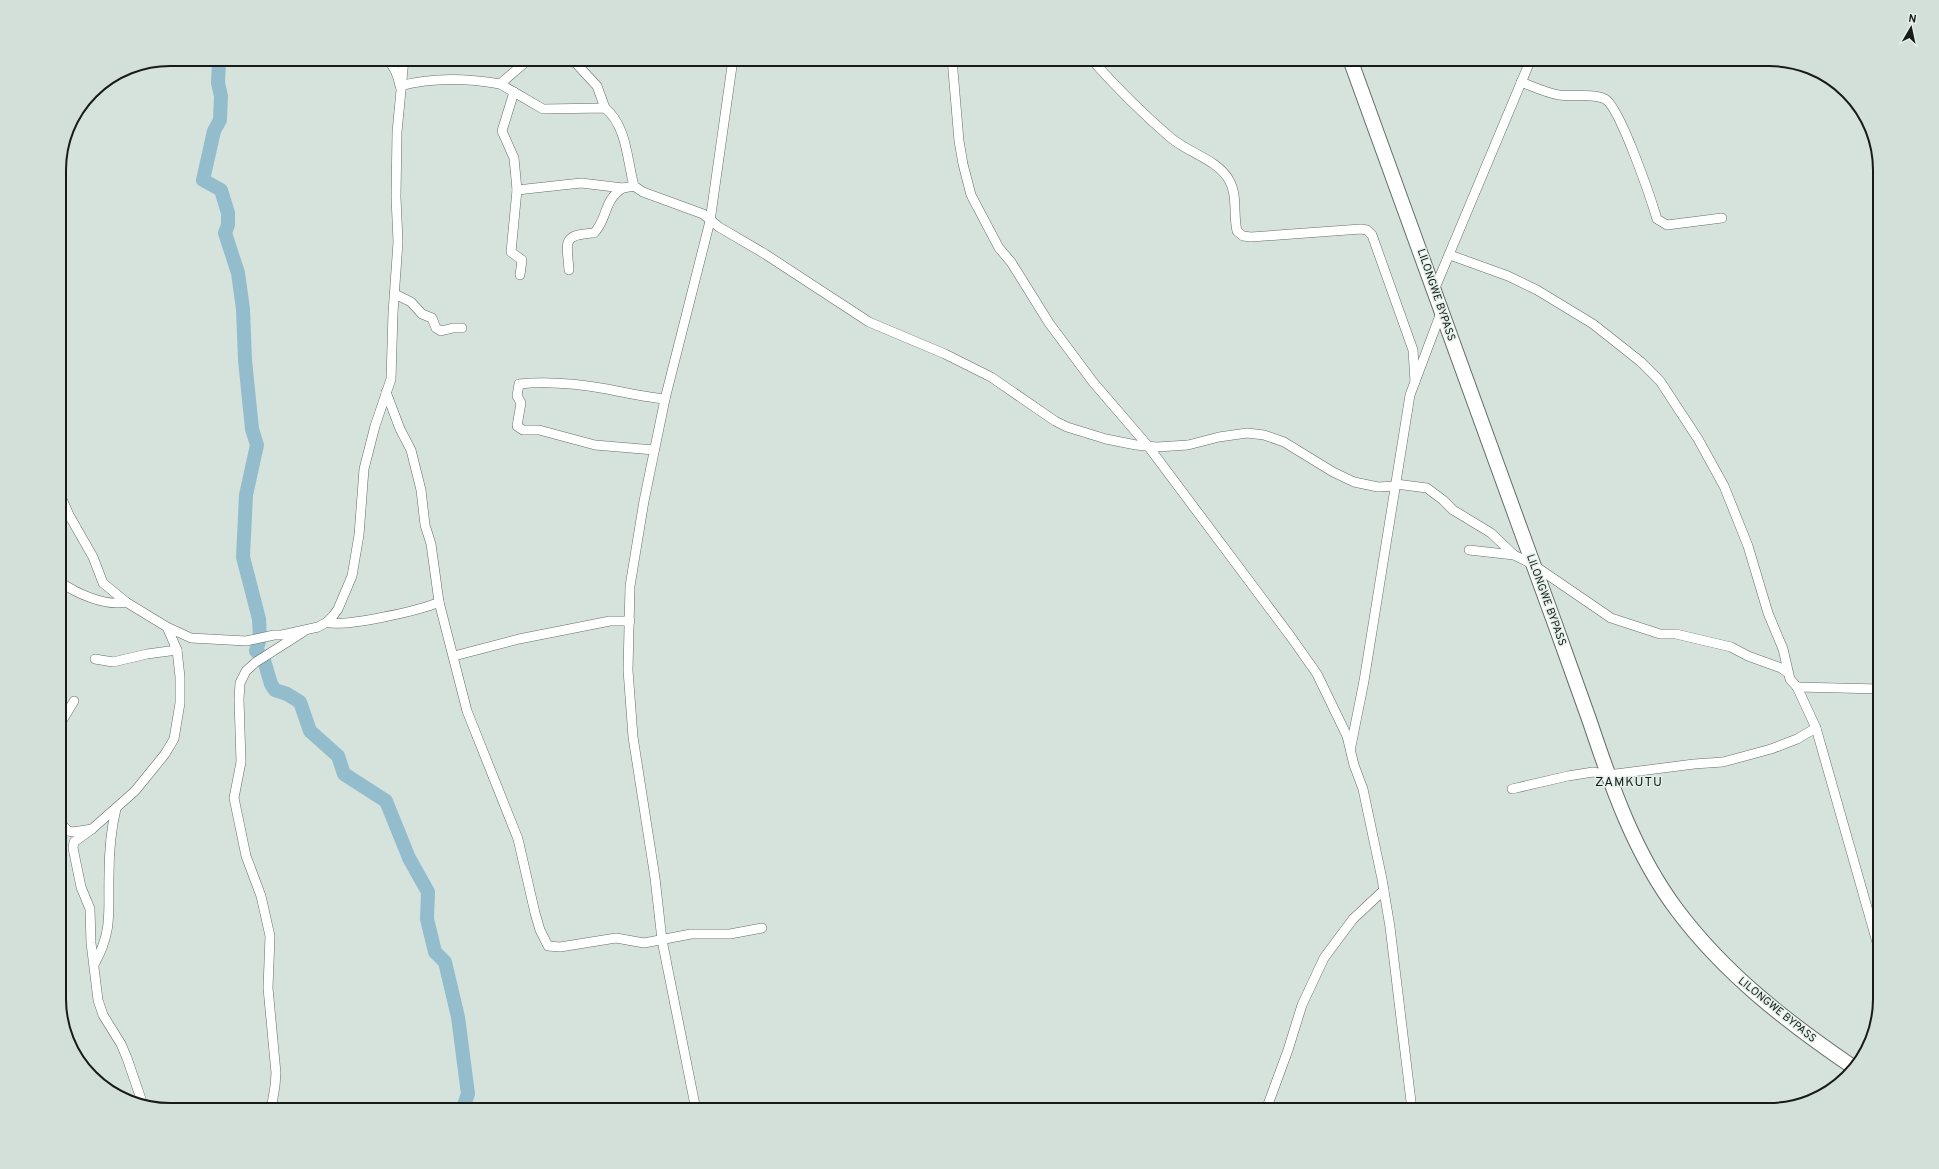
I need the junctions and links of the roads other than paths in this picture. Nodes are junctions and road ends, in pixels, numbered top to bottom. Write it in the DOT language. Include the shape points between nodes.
graph roads {
  1 [pos="394,66"];
  2 [pos="403,66"];
  3 [pos="521,66"];
  4 [pos="578,66"];
  5 [pos="732,66"];
  6 [pos="953,66"];
  7 [pos="1098,66"];
  8 [pos="1353,66"];
  9 [pos="1529,66"];
  10 [pos="1522,82"];
  11 [pos="500,84"];
  12 [pos="400,86"];
  13 [pos="514,92"];
  14 [pos="606,108"];
  15 [pos="634,186"];
  16 [pos="623,188"];
  17 [pos="517,190"];
  18 [pos="1722,218"];
  19 [pos="710,221"];
  20 [pos="1450,255"];
  21 [pos="569,270"];
  22 [pos="520,275"];
  23 [pos="1435,288"];
  24 [pos="395,294"];
  25 [pos="1442,310"];
  26 [pos="462,328"];
  27 [pos="1415,382"];
  28 [pos="386,392"];
  29 [pos="665,399"];
  30 [pos="1148,446"];
  31 [pos="654,450"];
  32 [pos="1396,485"];
  33 [pos="66,507"];
  34 [pos="1469,550"];
  35 [pos="1514,555"];
  36 [pos="1532,564"];
  37 [pos="66,586"];
  38 [pos="126,602"];
  39 [pos="439,602"];
  40 [pos="630,621"];
  41 [pos="327,622"];
  42 [pos="167,627"];
  43 [pos="307,630"];
  44 [pos="177,650"];
  45 [pos="454,656"];
  46 [pos="95,659"];
  47 [pos="1788,673"];
  48 [pos="1797,687"];
  49 [pos="1873,689"];
  50 [pos="74,701"];
  51 [pos="66,714"];
  52 [pos="1816,728"];
  53 [pos="1350,747"];
  54 [pos="1608,775"];
  55 [pos="1512,789"];
  56 [pos="116,809"];
  57 [pos="66,829"];
  58 [pos="92,829"];
  59 [pos="1384,890"];
  60 [pos="762,928"];
  61 [pos="1873,928"];
  62 [pos="662,940"];
  63 [pos="95,963"];
  64 [pos="1849,1065"];
  65 [pos="141,1098"];
  66 [pos="272,1103"];
  67 [pos="695,1103"];
  68 [pos="1269,1103"];
  69 [pos="1411,1103"];
  1 -- 12 [label="street"];
  2 -- 12 [label="street"];
  3 -- 11 [label="street"];
  4 -- 14 [label="street" via="597,86"];
  5 -- 19 [label="street"];
  6 -- 30 [label="street" via="959,141 971,195 999,248 1011,262 1049,323 1093,382"];
  7 -- 27 [label="street" via="1170,138 1222,170 1230,182 1235,223 1237,231 1242,236 1361,229 1372,234 1413,350"];
  8 -- 23 [label="main road, LILONGWE BYPASS"];
  9 -- 10 [label="street"];
  10 -- 18 [label="street" via="1558,95 1600,98 1609,103 1628,140 1650,194 1657,219 1667,225"];
  10 -- 20 [label="street"];
  11 -- 12 [label="street" via="448,78"];
  11 -- 13 [label="street"];
  12 -- 24 [label="street"];
  13 -- 14 [label="street" via="543,109"];
  13 -- 17 [label="street" via="502,131 514,158"];
  14 -- 15 [label="street" via="625,142"];
  15 -- 16 [label="street"];
  15 -- 19 [label="street" via="643,192 704,214"];
  16 -- 17 [label="street" via="581,183"];
  16 -- 21 [label="street" via="608,203 599,228 594,233 578,234 567,242"];
  17 -- 22 [label="street" via="511,252 522,260"];
  19 -- 29 [label="street"];
  19 -- 30 [label="street" via="868,322 991,377 1055,421 1106,439"];
  20 -- 23 [label="street"];
  20 -- 47 [label="street" via="1508,276 1580,315 1641,362 1660,381 1698,439 1724,486 1748,546 1768,613 1783,649"];
  23 -- 25 [label="main road, LILONGWE BYPASS"];
  24 -- 26 [label="street" via="411,302 422,314 432,318 436,328 441,331"];
  24 -- 28 [label="street" via="391,379"];
  25 -- 27 [label="street"];
  25 -- 36 [label="main road, LILONGWE BYPASS"];
  27 -- 32 [label="street" via="1410,395"];
  28 -- 39 [label="street" via="411,450 431,544"];
  28 -- 41 [label="street" via="364,469 359,535 352,576 338,609"];
  29 -- 31 [label="street"];
  29 -- 31 [label="street" via="624,394 607,389 541,382 518,384 521,403 517,426 523,430 539,430 595,445"];
  30 -- 32 [label="street" via="1188,445 1219,437 1255,433 1284,442 1354,482 1378,487"];
  30 -- 53 [label="street" via="1317,674"];
  31 -- 40 [label="street" via="632,569"];
  32 -- 35 [label="street" via="1427,488 1453,510 1491,533"];
  32 -- 53 [label="street" via="1364,680"];
  33 -- 38 [label="street" via="93,557 103,583"];
  34 -- 35 [label="street"];
  35 -- 36 [label="street"];
  36 -- 47 [label="street" via="1611,618 1660,634 1676,634 1732,647"];
  36 -- 54 [label="main road, LILONGWE BYPASS"];
  37 -- 38 [label="street" via="86,596"];
  38 -- 42 [label="street"];
  39 -- 41 [label="street" via="384,617 334,625"];
  39 -- 45 [label="street"];
  40 -- 45 [label="street" via="610,621 519,639"];
  40 -- 62 [label="street" via="628,670 631,721"];
  41 -- 43 [label="street"];
  42 -- 43 [label="street" via="191,638 246,641"];
  42 -- 44 [label="street"];
  43 -- 66 [label="street" via="256,662 240,683 241,762 234,798 246,856 261,896 270,936 268,988 276,1073"];
  44 -- 46 [label="street" via="113,662"];
  44 -- 56 [label="street" via="180,703 174,739 149,775"];
  45 -- 62 [label="street" via="467,711 518,839 535,913 548,946 560,947 616,938 644,943"];
  47 -- 48 [label="street" via="1790,680"];
  48 -- 49 [label="street"];
  48 -- 52 [label="street"];
  50 -- 51 [label="street"];
  52 -- 54 [label="street" via="1798,740 1723,762"];
  52 -- 61 [label="street"];
  53 -- 59 [label="street" via="1363,790"];
  54 -- 55 [label="street" via="1593,772"];
  54 -- 64 [label="main road, LILONGWE BYPASS" via="1629,828 1651,870 1676,909 1710,951 1756,995 1799,1030"];
  56 -- 58 [label="street"];
  56 -- 63 [label="street" via="109,874 109,923"];
  57 -- 58 [label="street" via="73,832"];
  58 -- 63 [label="street" via="74,842 73,848 81,887 90,910 91,943"];
  59 -- 68 [label="street" via="1353,919 1324,958 1302,1005"];
  59 -- 69 [label="street"];
  60 -- 62 [label="street" via="730,934 691,934"];
  62 -- 67 [label="street"];
  63 -- 65 [label="street" via="98,1000 103,1015 121,1044"];
}
